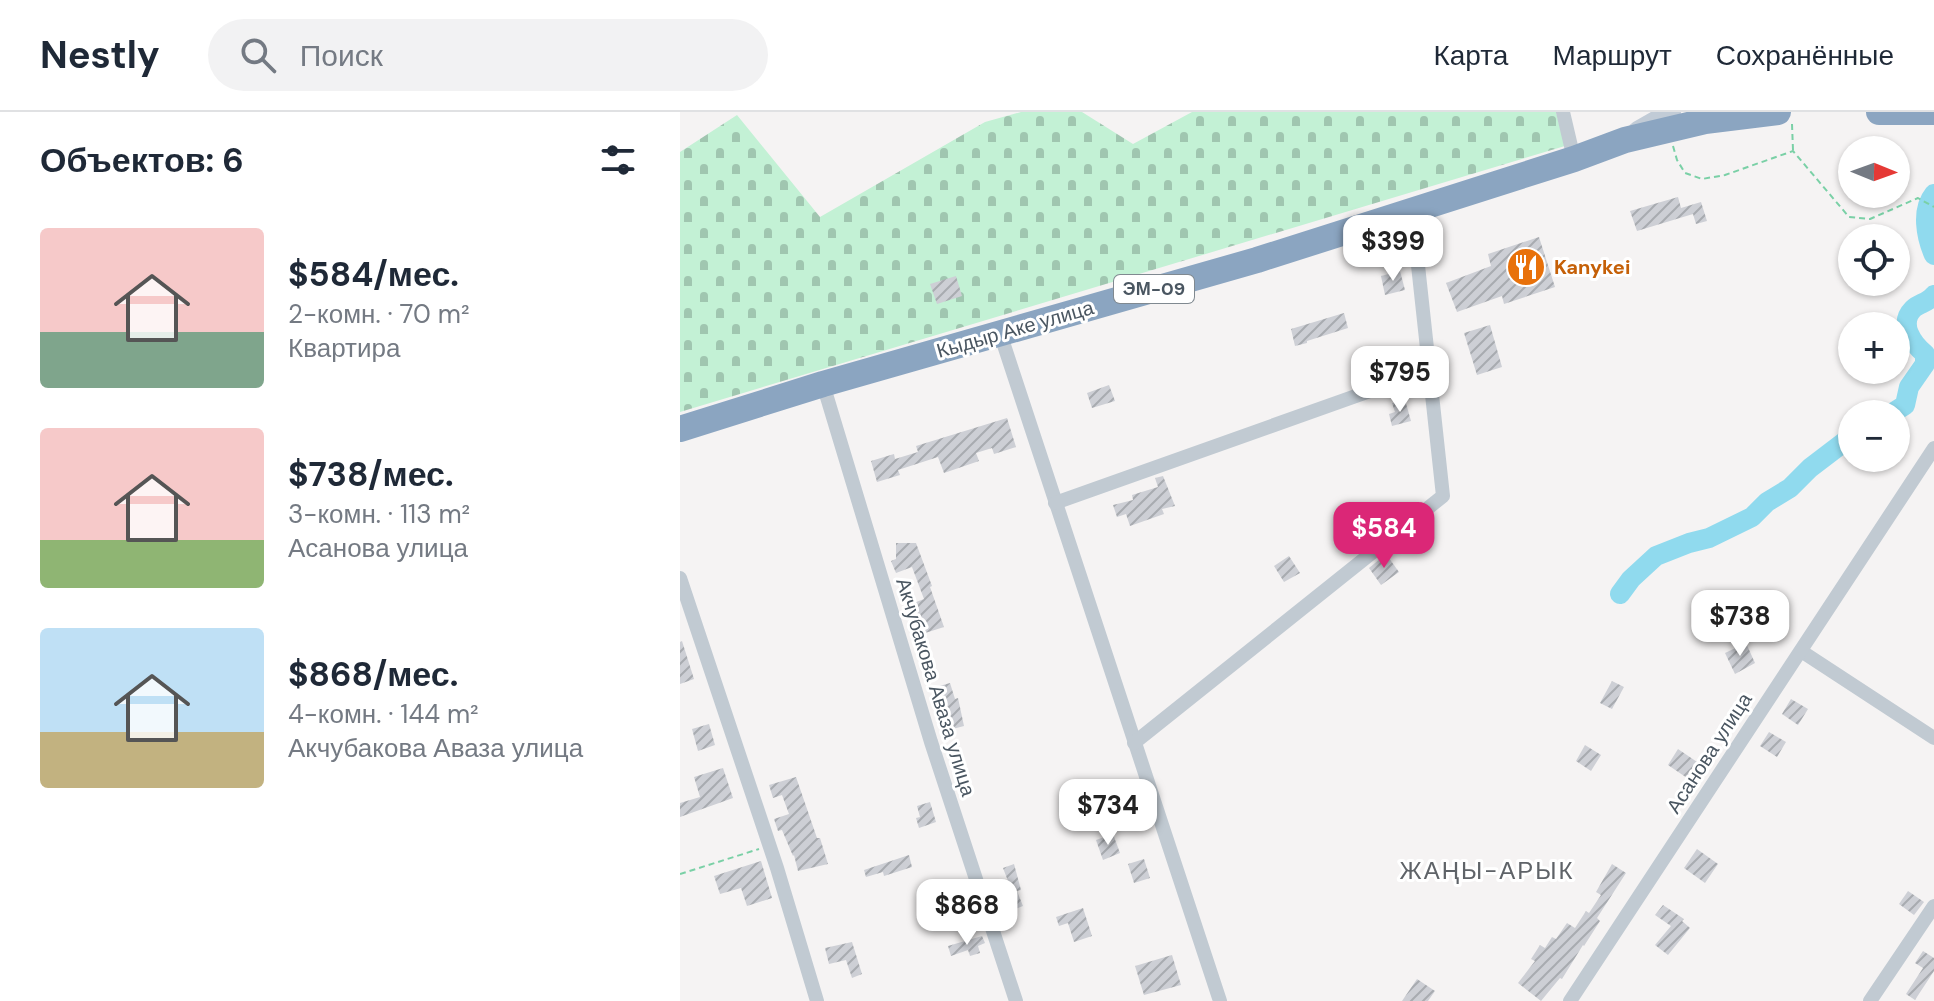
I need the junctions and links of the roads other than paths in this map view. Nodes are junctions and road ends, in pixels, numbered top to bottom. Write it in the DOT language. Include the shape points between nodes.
graph roads {
  1 [pos="1563,112"];
  2 [pos="1879,112"];
  3 [pos="1934,112"];
  4 [pos="1785,118"];
  5 [pos="1670,121"];
  6 [pos="1574,159"];
  7 [pos="1412,210"];
  8 [pos="1000,333"];
  9 [pos="1429,370"];
  10 [pos="823,384"];
  11 [pos="680,429"];
  12 [pos="1934,448"];
  13 [pos="1055,503"];
  14 [pos="680,578"];
  15 [pos="1801,651"];
  16 [pos="1934,738"];
  17 [pos="1134,743"];
  18 [pos="1934,906"];
  19 [pos="817,1001"];
  20 [pos="1016,1001"];
  21 [pos="1220,1001"];
  22 [pos="1570,1001"];
  23 [pos="1870,1001"];
  1 -- 6 [label="street"];
  2 -- 3 [label="highway"];
  4 -- 5 [label="highway, ЭМ-09"];
  5 -- 6 [label="highway, Кыдыр Аке улица / ЭМ-09"];
  6 -- 7 [label="highway, Кыдыр Аке улица / ЭМ-09"];
  7 -- 8 [label="highway, Кыдыр Аке улица / ЭМ-09"];
  7 -- 9 [label="street"];
  8 -- 10 [label="highway, Кыдыр Аке улица / ЭМ-09"];
  8 -- 13 [label="street"];
  9 -- 13 [label="street"];
  9 -- 17 [label="street" via="1443,496"];
  10 -- 11 [label="highway, Кыдыр Аке улица / ЭМ-09"];
  10 -- 20 [label="street, Акчубакова Аваза улица"];
  12 -- 15 [label="street, Асанова улица"];
  13 -- 17 [label="street"];
  14 -- 19 [label="street"];
  15 -- 16 [label="street"];
  15 -- 22 [label="street, Асанова улица"];
  17 -- 21 [label="street"];
  18 -- 23 [label="street"];
}
